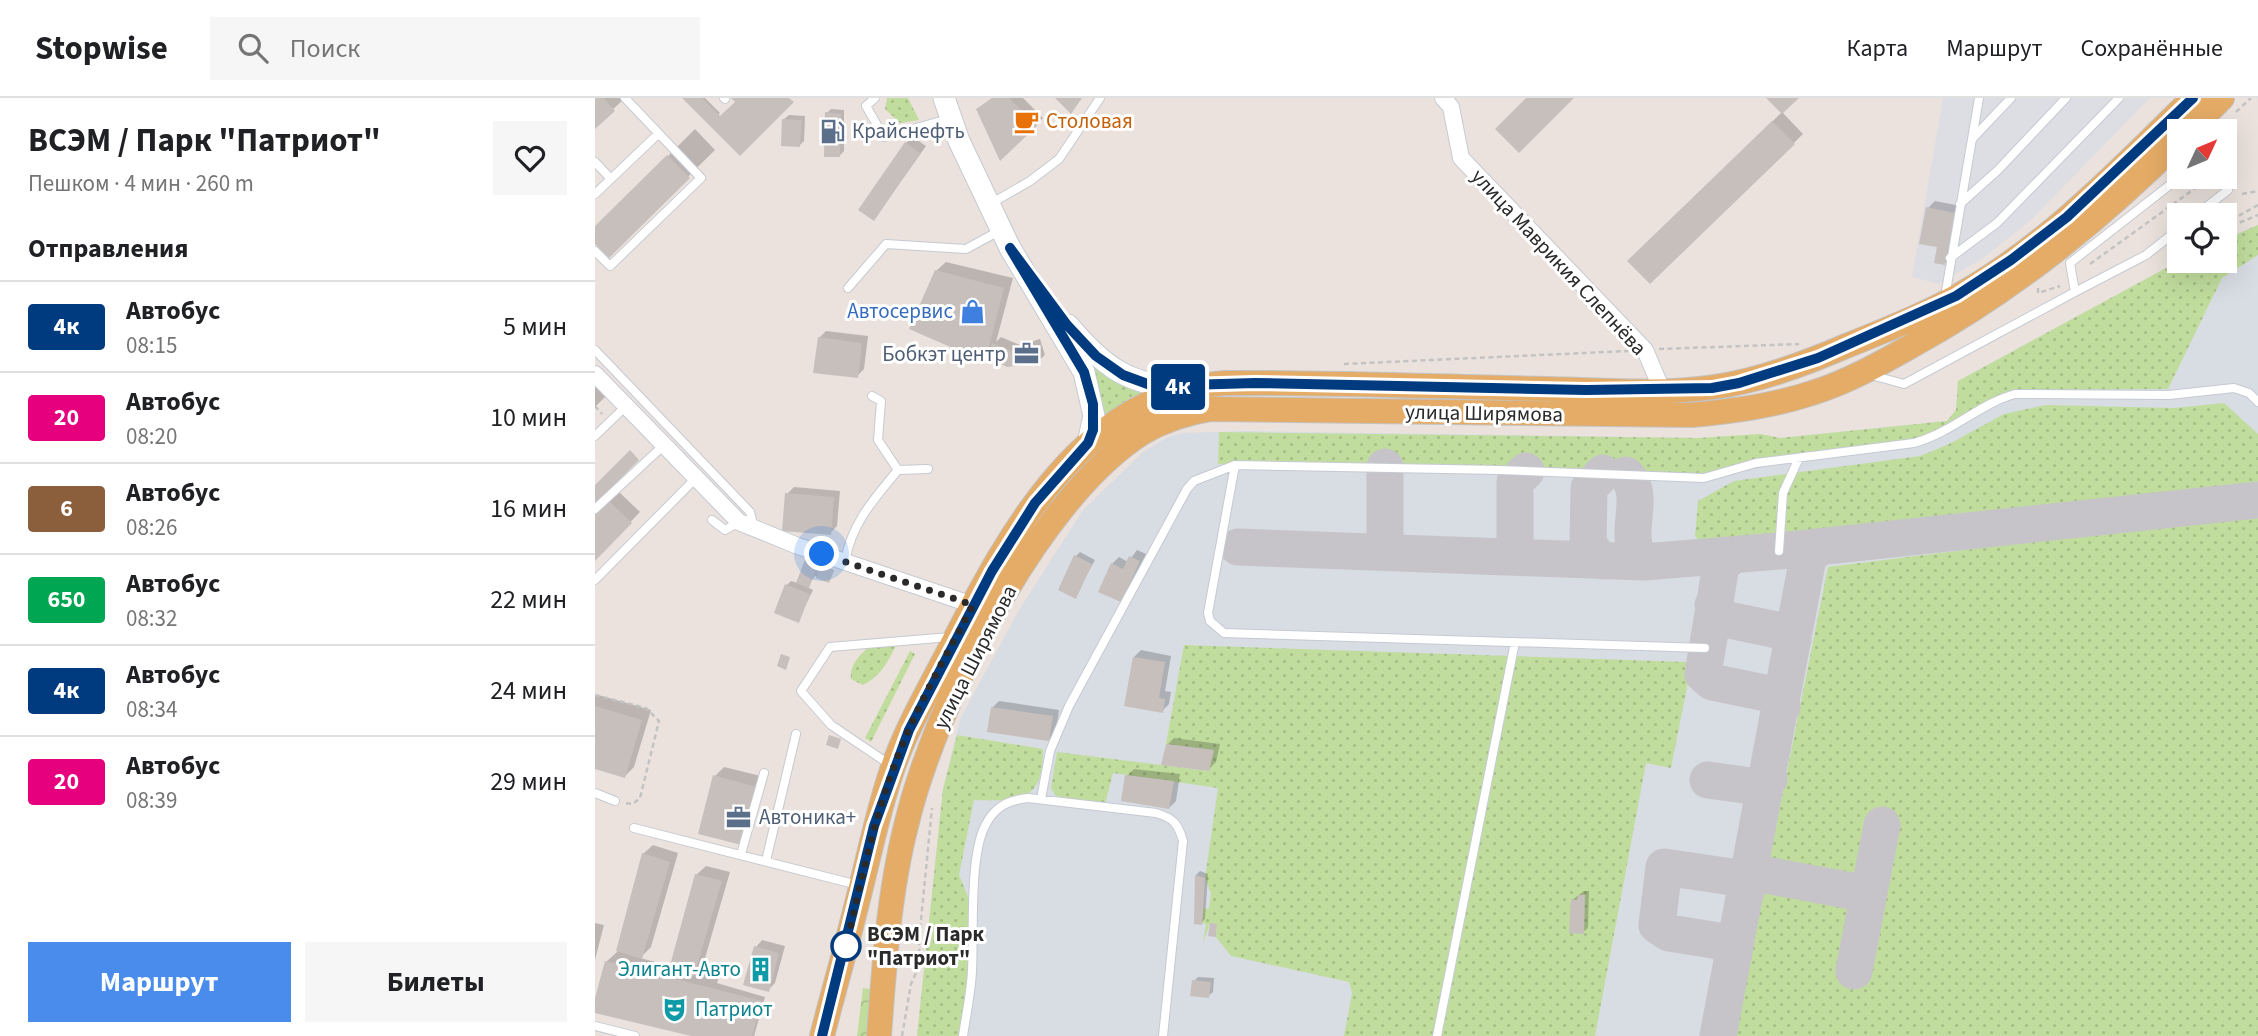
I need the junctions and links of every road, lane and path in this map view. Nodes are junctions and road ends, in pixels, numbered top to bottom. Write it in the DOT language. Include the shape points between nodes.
graph roads {
  1 [pos="625,98"];
  2 [pos="875,98"];
  3 [pos="1100,98"];
  4 [pos="1443,98"];
  5 [pos="1979,98"];
  6 [pos="2011,98"];
  7 [pos="2066,98"];
  8 [pos="2119,98"];
  9 [pos="2193,98"];
  10 [pos="2222,98"];
  11 [pos="948,108"];
  12 [pos="2201,119"];
  13 [pos="658,134"];
  14 [pos="1972,139"];
  15 [pos="2167,152"];
  16 [pos="595,162"];
  17 [pos="611,179"];
  18 [pos="2167,187"];
  19 [pos="2194,189"];
  20 [pos="2228,190"];
  21 [pos="2258,191"];
  22 [pos="595,194"];
  23 [pos="2242,194"];
  24 [pos="2211,203"];
  25 [pos="1960,204"];
  26 [pos="989,205"];
  27 [pos="2258,205"];
  28 [pos="2258,215"];
  29 [pos="2237,219"];
  30 [pos="2237,222"];
  31 [pos="2167,238"];
  32 [pos="1005,239"];
  33 [pos="595,251"];
  34 [pos="1950,258"];
  35 [pos="2090,264"];
  36 [pos="848,288"];
  37 [pos="2075,292"];
  38 [pos="1944,303"];
  39 [pos="1889,329"];
  40 [pos="1803,343"];
  41 [pos="1909,348"];
  42 [pos="595,350"];
  43 [pos="1645,350"];
  44 [pos="1333,364"];
  45 [pos="1784,369"];
  46 [pos="1862,373"];
  47 [pos="595,374"];
  48 [pos="1187,387"];
  49 [pos="1662,390"];
  50 [pos="872,396"];
  51 [pos="1799,398"];
  52 [pos="2258,402"];
  53 [pos="626,406"];
  54 [pos="595,436"];
  55 [pos="1088,443"];
  56 [pos="664,445"];
  57 [pos="1799,458"];
  58 [pos="1235,465"];
  59 [pos="928,469"];
  60 [pos="898,470"];
  61 [pos="696,478"];
  62 [pos="595,509"];
  63 [pos="712,520"];
  64 [pos="746,525"];
  65 [pos="1779,551"];
  66 [pos="845,561"];
  67 [pos="595,580"];
  68 [pos="973,605"];
  69 [pos="956,637"];
  70 [pos="1515,642"];
  71 [pos="1705,648"];
  72 [pos="595,695"];
  73 [pos="796,734"];
  74 [pos="893,767"];
  75 [pos="764,773"];
  76 [pos="595,793"];
  77 [pos="1041,799"];
  78 [pos="615,801"];
  79 [pos="634,828"];
  80 [pos="741,855"];
  81 [pos="766,861"];
  82 [pos="861,886"];
  83 [pos="911,984"];
  84 [pos="595,1026"];
  85 [pos="635,1036"];
  86 [pos="822,1036"];
  87 [pos="879,1036"];
  88 [pos="902,1036"];
  89 [pos="963,1036"];
  90 [pos="1163,1036"];
  91 [pos="1437,1036"];
  1 -- 13 [label="lane"];
  2 -- 11 [label="lane" via="866,106 884,137"];
  3 -- 26 [label="lane" via="1059,159"];
  4 -- 43 [label="street, улица Маврикия Слепнёва" via="1451,107 1461,158"];
  5 -- 14 [label="lane"];
  6 -- 14 [label="lane"];
  7 -- 25 [label="lane"];
  8 -- 34 [label="lane" via="1997,223"];
  9 -- 38 [label="main road, улица Ширямова" via="2067,217"];
  10 -- 12 [label="main road"];
  11 -- 26 [label="street"];
  13 -- 17 [label="lane"];
  13 -- 33 [label="lane" via="701,178 610,266"];
  14 -- 25 [label="lane"];
  15 -- 41 [label="main road, улица Ширямова" via="2040,265 1968,316"];
  16 -- 17 [label="lane"];
  17 -- 22 [label="lane"];
  18 -- 37 [label="lane" via="2070,263"];
  19 -- 35 [label="path"];
  20 -- 24 [label="lane"];
  21 -- 23 [label="path"];
  25 -- 34 [label="lane"];
  26 -- 32 [label="street"];
  27 -- 29 [label="path"];
  28 -- 30 [label="path"];
  31 -- 37 [label="lane" via="2146,255"];
  32 -- 36 [label="lane" via="966,249 886,244"];
  32 -- 48 [label="street" via="1067,325 1096,356 1139,383"];
  32 -- 55 [label="street" via="1084,372 1094,416"];
  34 -- 38 [label="lane"];
  37 -- 46 [label="lane" via="1904,384"];
  38 -- 39 [label="main road, улица Ширямова"];
  39 -- 41 [label="main road" via="1870,346 1875,360"];
  39 -- 45 [label="main road, улица Ширямова"];
  40 -- 43 [label="path"];
  41 -- 46 [label="main road, улица Ширямова"];
  42 -- 64 [label="lane" via="750,512"];
  43 -- 44 [label="path"];
  43 -- 49 [label="street, улица Маврикия Слепнёва"];
  45 -- 49 [label="main road, улица Ширямова" via="1712,388"];
  45 -- 51 [label="main road" via="1800,368 1810,378 1809,390"];
  46 -- 51 [label="main road, улица Ширямова"];
  47 -- 53 [label="street"];
  48 -- 49 [label="main road, улица Ширямова" via="1255,383"];
  48 -- 55 [label="main road, улица Ширямова" via="1144,403"];
  50 -- 60 [label="lane" via="881,401 878,440"];
  51 -- 87 [label="main road, улица Ширямова" via="1749,410 1692,415 1211,409 1167,420 1141,434 1089,477 1037,542 953,696 914,793 899,860"];
  52 -- 57 [label="lane" via="2234,388 2169,395 2015,394 1993,401 1939,436"];
  53 -- 54 [label="lane"];
  53 -- 56 [label="street"];
  55 -- 68 [label="main road, улица Ширямова" via="1035,503"];
  56 -- 61 [label="street"];
  56 -- 62 [label="lane"];
  57 -- 58 [label="lane" via="1756,463 1704,478"];
  57 -- 65 [label="lane" via="1783,493"];
  58 -- 70 [label="lane" via="1208,613 1216,628 1224,633"];
  58 -- 77 [label="lane" via="1194,481 1187,489 1069,706 1050,751"];
  59 -- 60 [label="lane"];
  60 -- 66 [label="lane" via="863,512 849,537"];
  61 -- 64 [label="street"];
  61 -- 67 [label="lane"];
  63 -- 64 [label="lane" via="725,530"];
  64 -- 66 [label="street"];
  66 -- 68 [label="street"];
  68 -- 69 [label="main road, улица Ширямова"];
  69 -- 74 [label="main road, улица Ширямова"];
  69 -- 74 [label="lane" via="830,647 801,691 831,725"];
  70 -- 71 [label="lane"];
  70 -- 91 [label="lane"];
  72 -- 78 [label="path" via="646,708 659,721 640,797 633,804"];
  73 -- 81 [label="lane"];
  74 -- 82 [label="main road, улица Ширямова"];
  75 -- 80 [label="lane"];
  76 -- 78 [label="lane"];
  77 -- 89 [label="lane" via="1009,801 984,828 975,880 972,976"];
  77 -- 90 [label="lane" via="1156,813 1179,825 1183,841"];
  79 -- 80 [label="lane"];
  80 -- 81 [label="lane"];
  81 -- 82 [label="lane"];
  82 -- 86 [label="main road, улица Ширямова"];
  83 -- 88 [label="path"];
  84 -- 85 [label="lane"];
}
